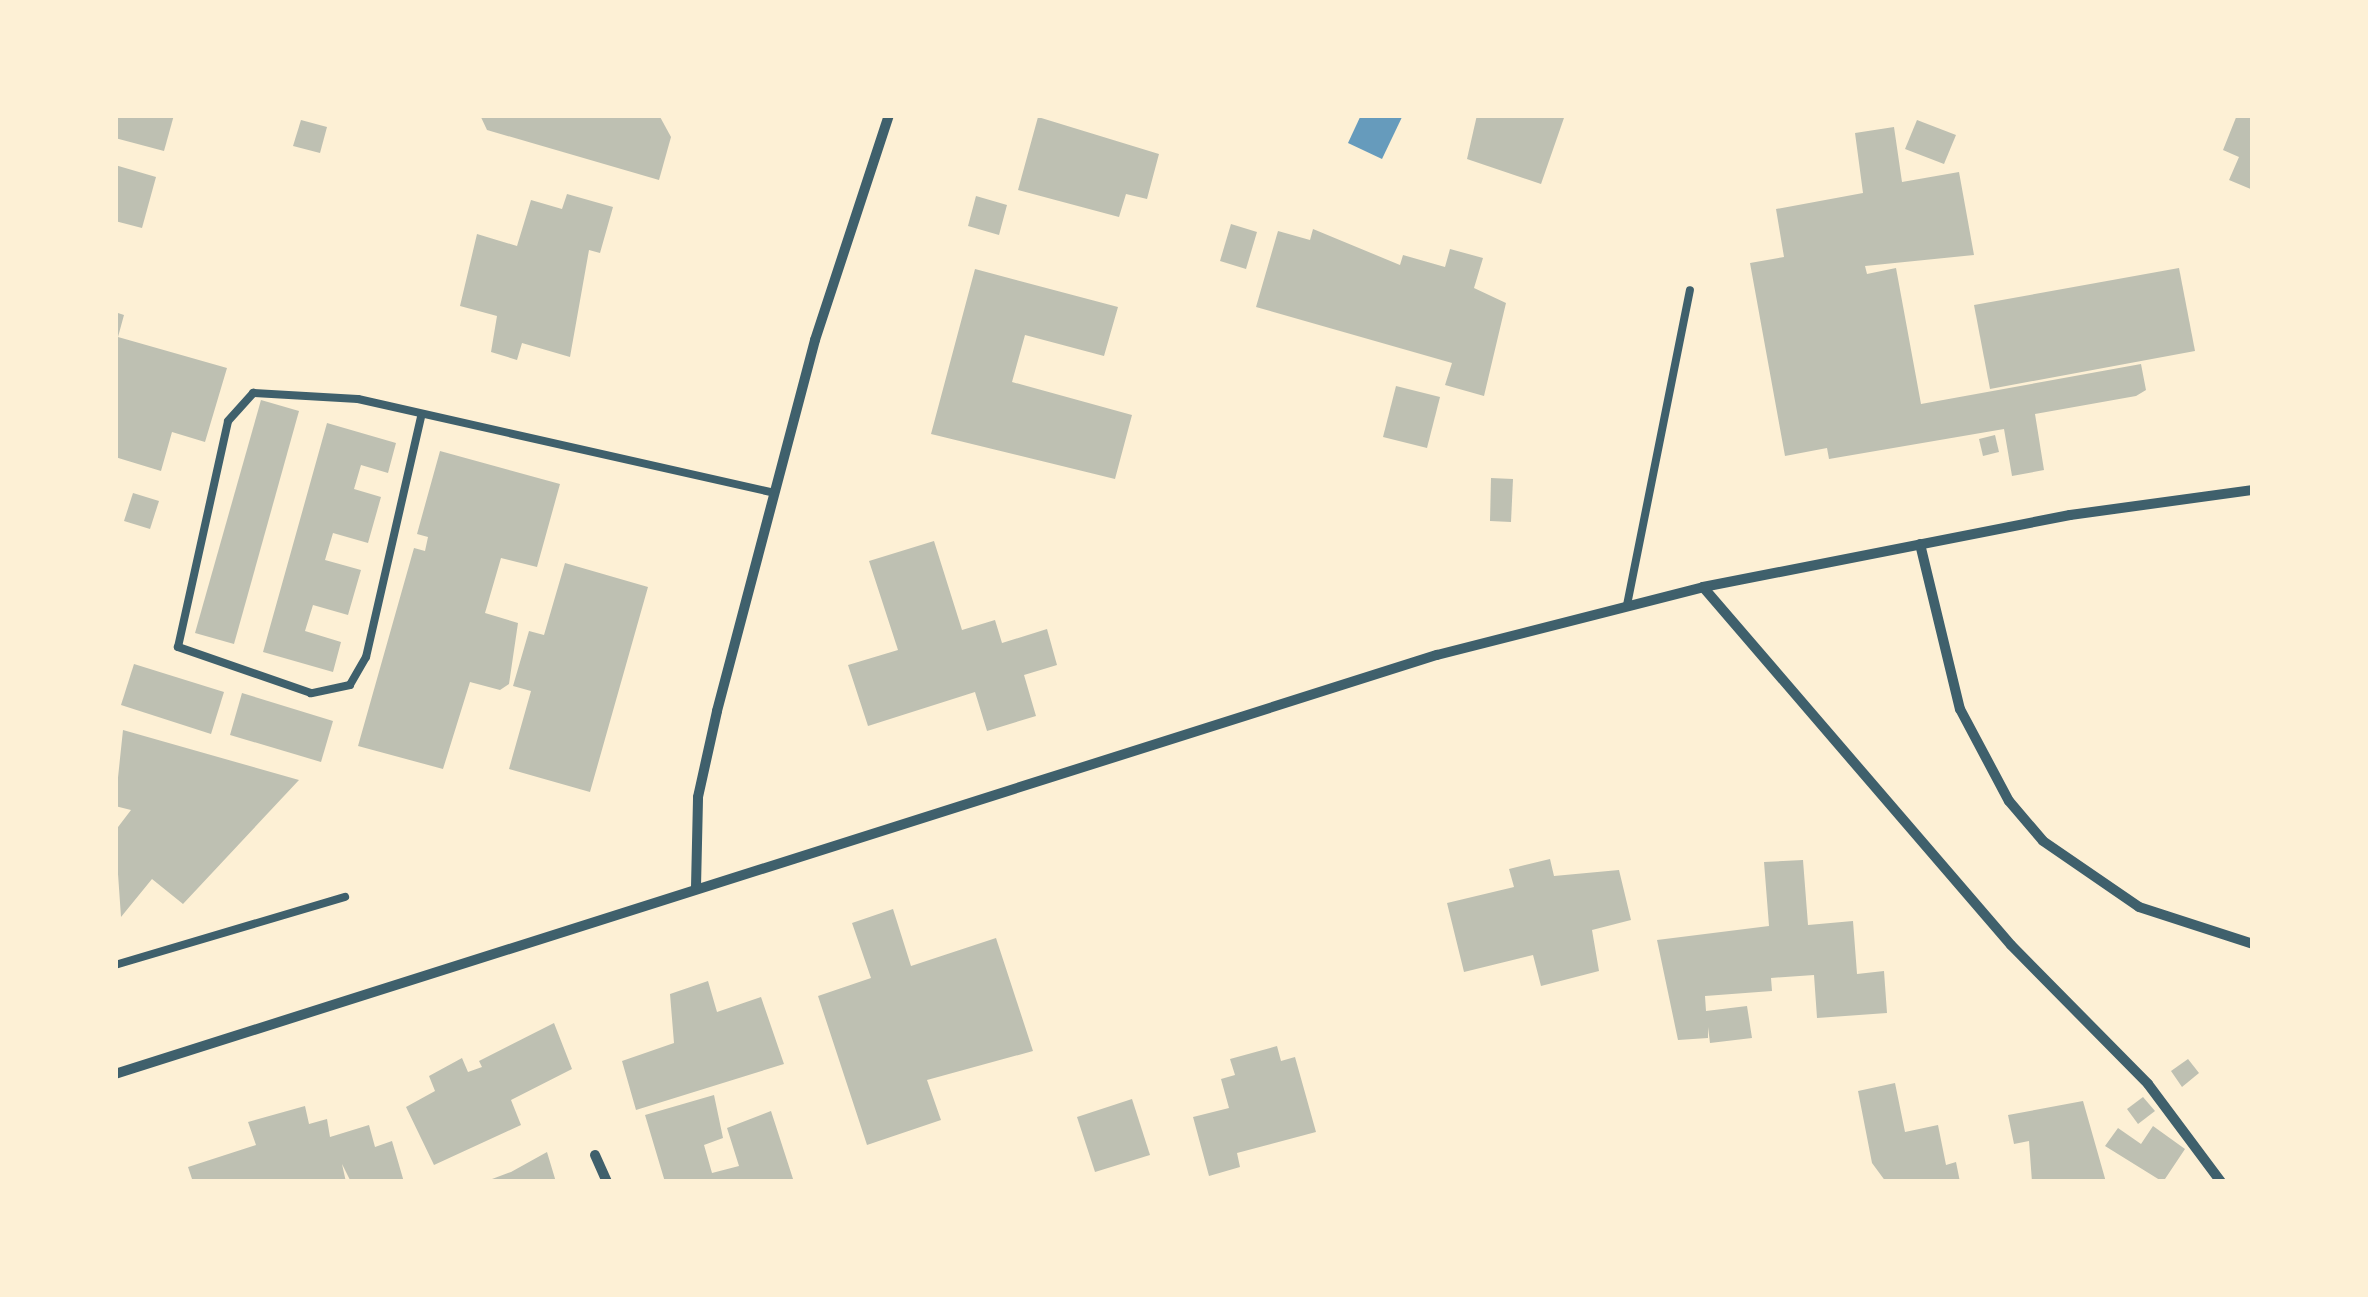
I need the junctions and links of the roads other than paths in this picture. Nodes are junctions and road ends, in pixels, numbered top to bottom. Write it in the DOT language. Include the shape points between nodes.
graph roads {
  1 [pos="890,115"];
  2 [pos="1690,290"];
  3 [pos="421,417"];
  4 [pos="2253,490"];
  5 [pos="775,492"];
  6 [pos="1920,544"];
  7 [pos="1703,587"];
  8 [pos="1627,605"];
  9 [pos="696,886"];
  10 [pos="345,896"];
  11 [pos="2253,944"];
  12 [pos="115,965"];
  13 [pos="115,1074"];
  14 [pos="595,1154"];
  15 [pos="608,1182"];
  16 [pos="2221,1182"];
  1 -- 5 [label="street"];
  2 -- 8 [label="lane"];
  3 -- 3 [label="lane" via="289,391 237,403 176,625 178,646 312,693 350,685 366,657"];
  3 -- 5 [label="lane"];
  4 -- 6 [label="street"];
  5 -- 9 [label="street" via="698,797"];
  6 -- 7 [label="street"];
  6 -- 11 [label="street" via="1960,709 2009,802 2043,842 2139,907"];
  7 -- 8 [label="street"];
  7 -- 16 [label="street" via="2198,1146"];
  8 -- 9 [label="street"];
  9 -- 13 [label="street"];
  10 -- 12 [label="lane"];
  14 -- 15 [label="street"];
}
